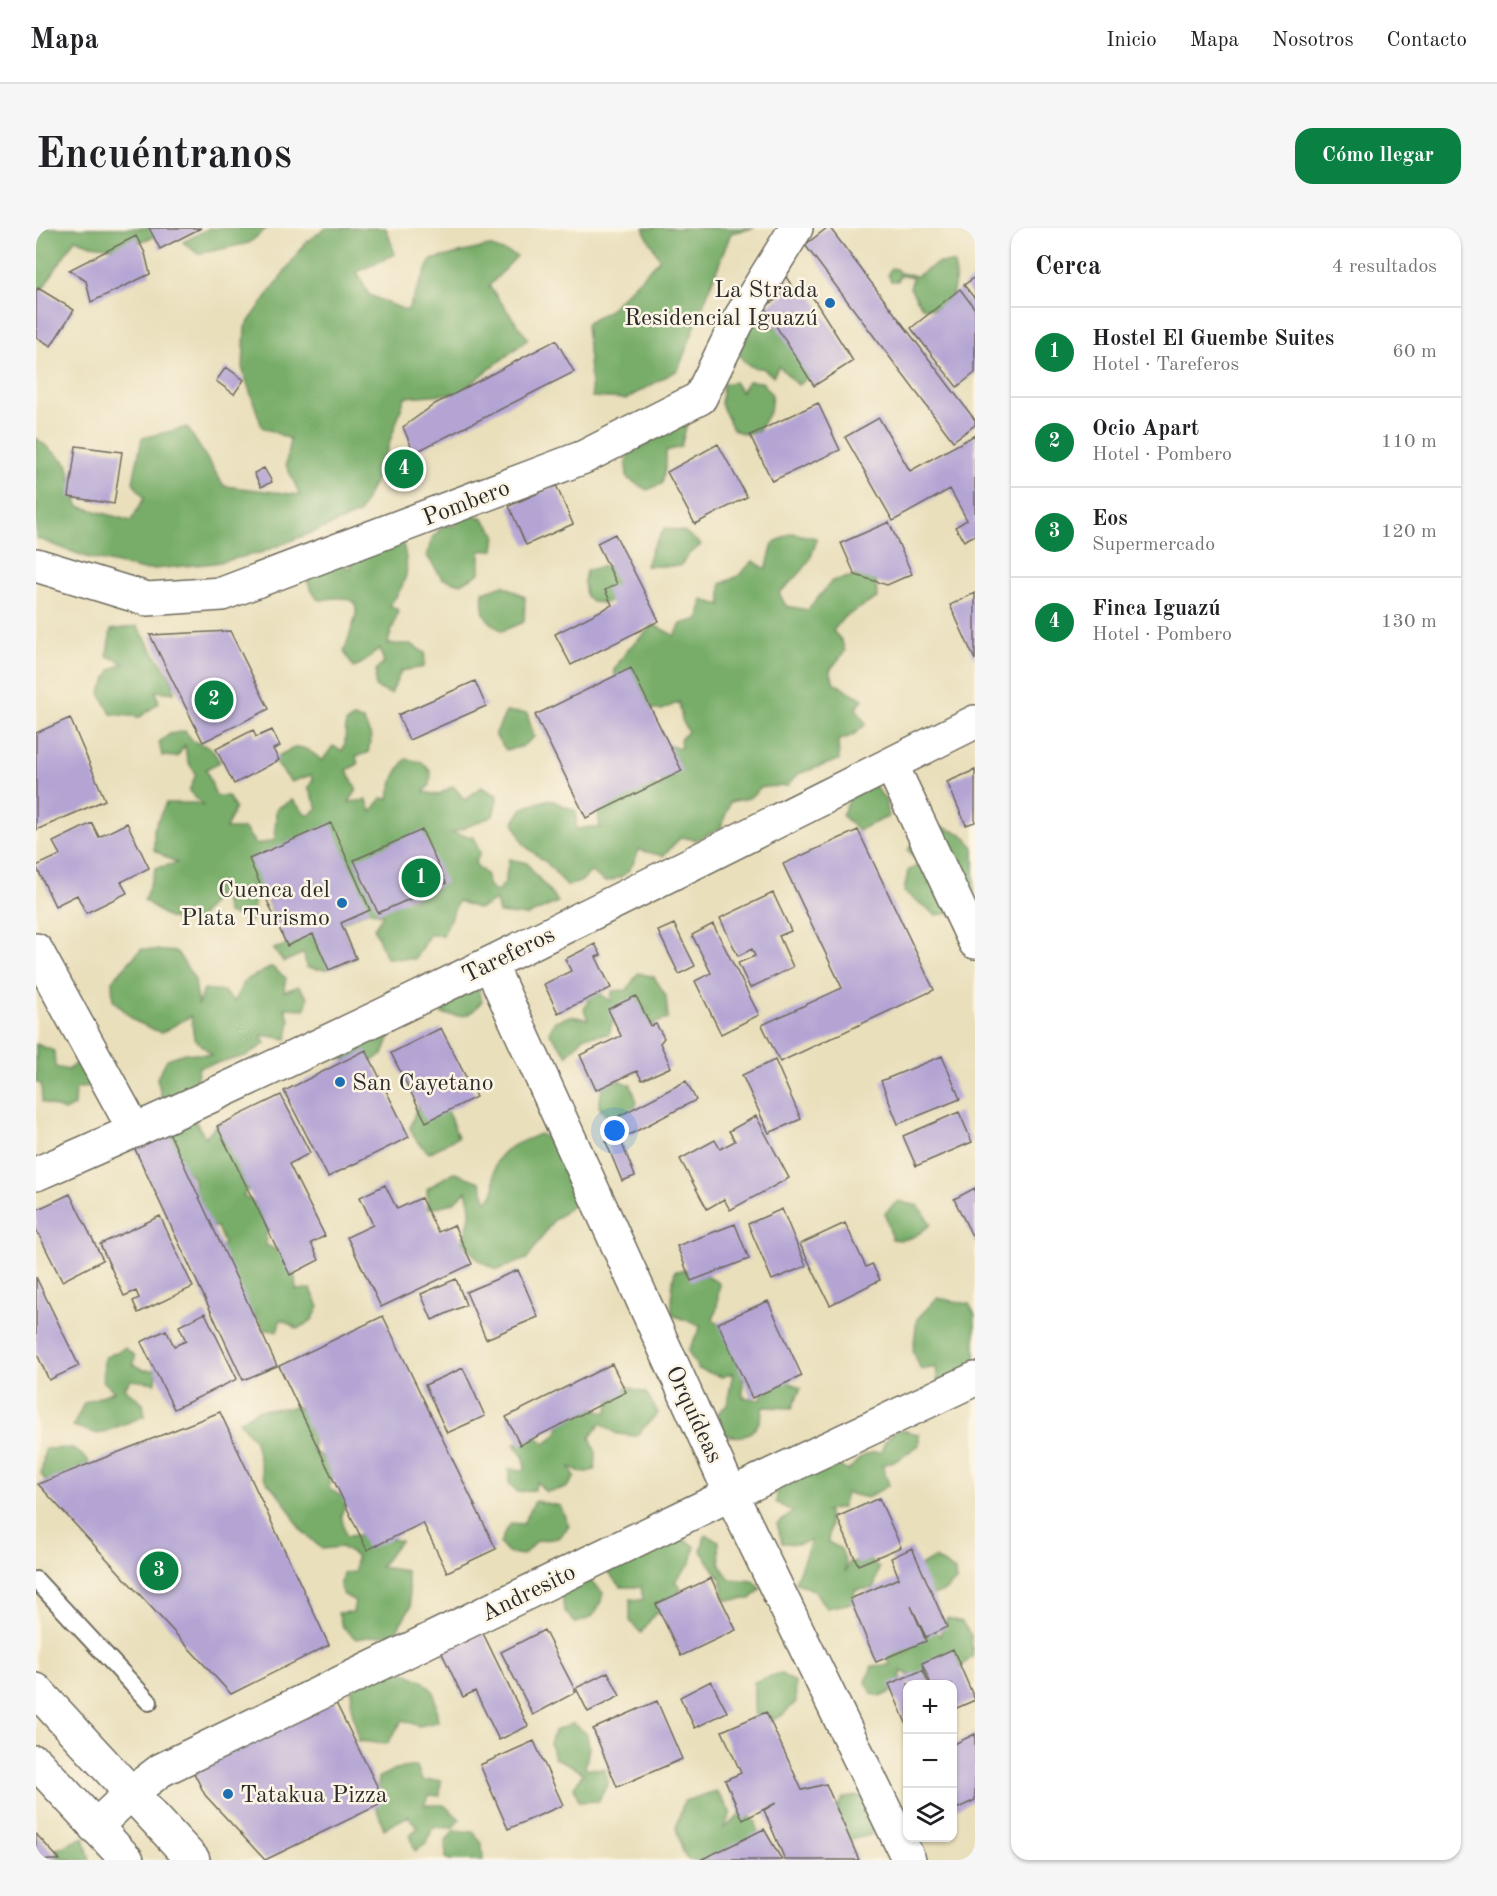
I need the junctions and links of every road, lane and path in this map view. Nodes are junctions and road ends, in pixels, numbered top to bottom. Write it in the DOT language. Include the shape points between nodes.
graph roads {
  1 [pos="796,228"];
  2 [pos="36,565"];
  3 [pos="975,722"];
  4 [pos="891,764"];
  5 [pos="975,942"];
  6 [pos="36,950"];
  7 [pos="490,964"];
  8 [pos="135,1131"];
  9 [pos="36,1174"];
  10 [pos="975,1379"];
  11 [pos="731,1494"];
  12 [pos="36,1580"];
  13 [pos="36,1690"];
  14 [pos="149,1702"];
  15 [pos="36,1762"];
  16 [pos="131,1793"];
  17 [pos="95,1827"];
  18 [pos="127,1860"];
  19 [pos="193,1860"];
  20 [pos="909,1860"];
  1 -- 2 [label="street, Pombero" via="736,323 700,398 584,457 222,594 147,599"];
  3 -- 4 [label="street, Tareferos"];
  4 -- 5 [label="street"];
  4 -- 7 [label="street, Tareferos"];
  6 -- 8 [label="street"];
  7 -- 8 [label="street, Tareferos"];
  7 -- 11 [label="street, Orquídeas"];
  8 -- 9 [label="street, Tareferos"];
  10 -- 11 [label="street, Andresito"];
  11 -- 16 [label="street, Andresito" via="161,1770"];
  11 -- 20 [label="street, Orquídeas"];
  12 -- 14 [label="lane"];
  13 -- 16 [label="street"];
  15 -- 17 [label="street"];
  16 -- 17 [label="street, Andresito"];
  16 -- 19 [label="street"];
  17 -- 18 [label="street"];
}
